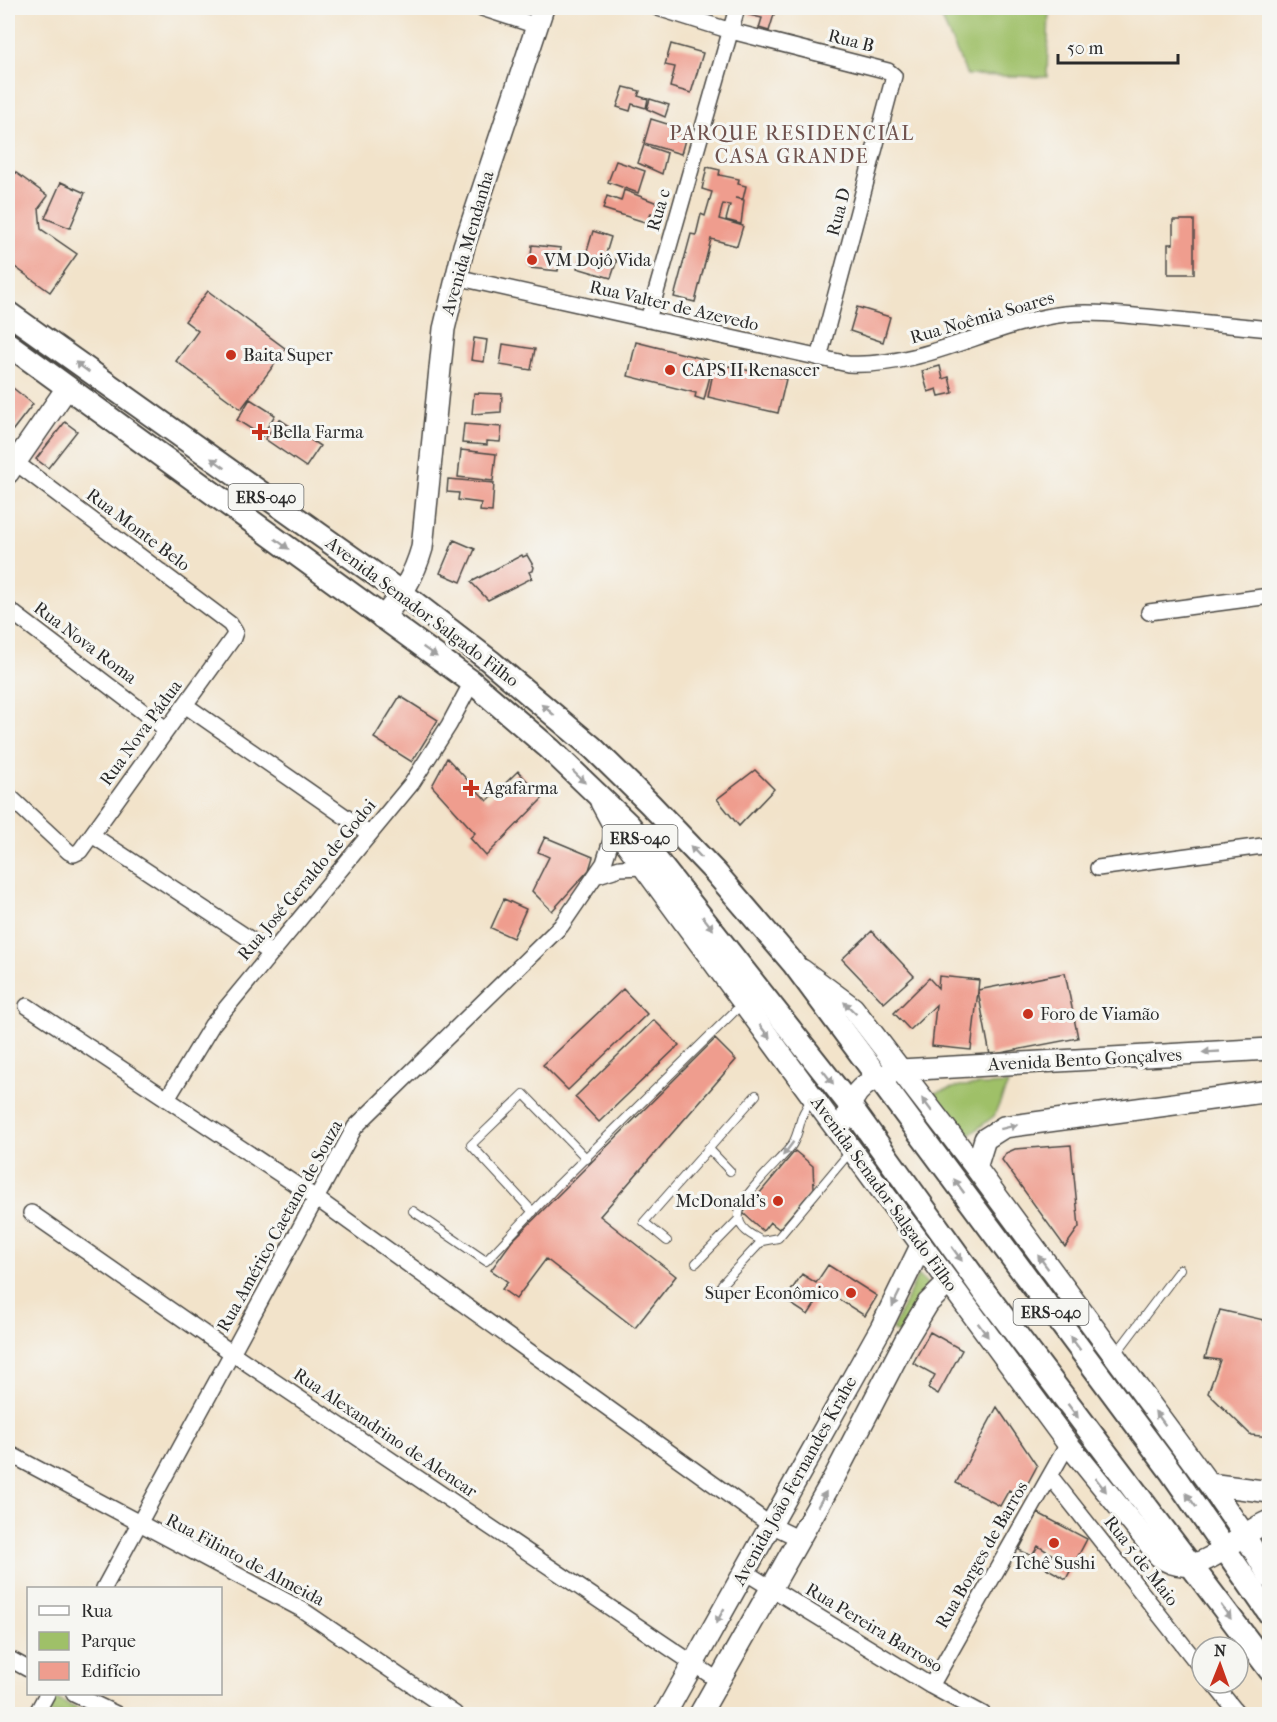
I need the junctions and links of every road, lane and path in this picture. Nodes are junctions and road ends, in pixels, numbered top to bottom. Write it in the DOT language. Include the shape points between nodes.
graph roads {
  1 [pos="482,8"];
  2 [pos="658,8"];
  3 [pos="737,8"];
  4 [pos="540,17"];
  5 [pos="730,31"];
  6 [pos="894,76"];
  7 [pos="456,277"];
  8 [pos="8,312"];
  9 [pos="648,320"];
  10 [pos="1269,329"];
  11 [pos="8,344"];
  12 [pos="819,358"];
  13 [pos="848,364"];
  14 [pos="67,388"];
  15 [pos="11,467"];
  16 [pos="403,594"];
  17 [pos="1269,596"];
  18 [pos="8,609"];
  19 [pos="1149,612"];
  20 [pos="382,618"];
  21 [pos="235,632"];
  22 [pos="472,682"];
  23 [pos="184,705"];
  24 [pos="167,730"];
  25 [pos="8,795"];
  26 [pos="598,796"];
  27 [pos="615,828"];
  28 [pos="370,834"];
  29 [pos="92,835"];
  30 [pos="1269,845"];
  31 [pos="643,867"];
  32 [pos="1098,868"];
  33 [pos="598,875"];
  34 [pos="271,953"];
  35 [pos="793,963"];
  36 [pos="743,1003"];
  37 [pos="27,1006"];
  38 [pos="881,1046"];
  39 [pos="1269,1048"];
  40 [pos="932,1069"];
  41 [pos="900,1070"];
  42 [pos="878,1077"];
  43 [pos="1269,1091"];
  44 [pos="756,1095"];
  45 [pos="814,1098"];
  46 [pos="168,1099"];
  47 [pos="849,1104"];
  48 [pos="849,1147"];
  49 [pos="708,1148"];
  50 [pos="587,1159"];
  51 [pos="976,1168"];
  52 [pos="730,1171"];
  53 [pos="316,1198"];
  54 [pos="413,1211"];
  55 [pos="533,1212"];
  56 [pos="31,1213"];
  57 [pos="739,1219"];
  58 [pos="667,1241"];
  59 [pos="762,1241"];
  60 [pos="921,1246"];
  61 [pos="696,1263"];
  62 [pos="1180,1269"];
  63 [pos="948,1283"];
  64 [pos="722,1284"];
  65 [pos="881,1328"];
  66 [pos="905,1341"];
  67 [pos="232,1353"];
  68 [pos="1114,1357"];
  69 [pos="1068,1444"];
  70 [pos="8,1453"];
  71 [pos="1050,1476"];
  72 [pos="1209,1484"];
  73 [pos="1269,1492"];
  74 [pos="1269,1521"];
  75 [pos="769,1524"];
  76 [pos="139,1525"];
  77 [pos="1244,1534"];
  78 [pos="800,1539"];
  79 [pos="1225,1547"];
  80 [pos="1192,1565"];
  81 [pos="745,1572"];
  82 [pos="1269,1578"];
  83 [pos="105,1587"];
  84 [pos="772,1588"];
  85 [pos="1269,1614"];
  86 [pos="1190,1654"];
  87 [pos="8,1658"];
  88 [pos="693,1665"];
  89 [pos="27,1668"];
  90 [pos="1269,1671"];
  91 [pos="719,1681"];
  92 [pos="930,1686"];
  93 [pos="46,1695"];
  94 [pos="76,1695"];
  95 [pos="1223,1695"];
  96 [pos="1225,1698"];
  97 [pos="36,1714"];
  98 [pos="116,1714"];
  99 [pos="455,1714"];
  100 [pos="665,1714"];
  101 [pos="700,1714"];
  102 [pos="983,1714"];
  103 [pos="1223,1714"];
  104 [pos="1238,1714"];
  1 -- 4 [label="street"];
  2 -- 5 [label="street, Rua B"];
  3 -- 5 [label="street, Rua c"];
  4 -- 7 [label="main road, Avenida Mendanha"];
  5 -- 6 [label="street, Rua B" via="888,70"];
  5 -- 9 [label="street, Rua c"];
  6 -- 12 [label="street, Rua D"];
  7 -- 9 [label="street, Rua Valter de Azevedo"];
  7 -- 16 [label="main road, Avenida Mendanha" via="444,329 422,548"];
  16 -- 8 [label="main road, Avenida Senador Salgado Filho / ERS-040, one-way"];
  9 -- 12 [label="street, Rua Valter de Azevedo"];
  10 -- 13 [label="street, Rua Noêmia Soares" via="1102,313 1065,314 1030,321 907,360 877,366"];
  11 -- 14 [label="main road, Avenida Senador Salgado Filho / ERS-040"];
  12 -- 13 [label="street, Rua Valter de Azevedo"];
  14 -- 15 [label="main road"];
  14 -- 20 [label="main road, Avenida Senador Salgado Filho / ERS-040, one-way"];
  15 -- 21 [label="street, Rua Monte Belo" via="230,624"];
  16 -- 20 [label="main road, Avenida Mendanha"];
  35 -- 16 [label="main road, Avenida Senador Salgado Filho / ERS-040, one-way" via="715,872 592,748 490,661"];
  17 -- 19 [label="street"];
  18 -- 24 [label="street, Rua Nova Roma"];
  20 -- 22 [label="main road, Avenida Senador Salgado Filho / ERS-040, one-way"];
  21 -- 23 [label="street, Rua Nova Pádua"];
  22 -- 26 [label="main road, Avenida Senador Salgado Filho / ERS-040, one-way"];
  22 -- 28 [label="street, Rua José Geraldo de Godoi" via="412,783"];
  23 -- 24 [label="street, Rua Nova Pádua"];
  23 -- 28 [label="street"];
  24 -- 29 [label="street, Rua Nova Pádua"];
  25 -- 29 [label="street, Rua Nova Pádua" via="74,854"];
  26 -- 27 [label="main road, Avenida Senador Salgado Filho"];
  26 -- 47 [label="main road, Avenida Senador Salgado Filho / ERS-040, one-way" via="629,825 673,878"];
  27 -- 31 [label="main road, Avenida Senador Salgado Filho"];
  27 -- 33 [label="street, Rua Américo Caetano de Souza"];
  28 -- 34 [label="street, Rua José Geraldo de Godoi"];
  29 -- 34 [label="street"];
  30 -- 32 [label="street"];
  31 -- 33 [label="street" via="620,868"];
  31 -- 36 [label="main road, Avenida Senador Salgado Filho"];
  33 -- 53 [label="street, Rua Américo Caetano de Souza" via="561,926 355,1127"];
  34 -- 46 [label="street, Rua José Geraldo de Godoi" via="212,1025"];
  38 -- 35 [label="main road, Avenida Senador Salgado Filho, one-way" via="853,1008"];
  35 -- 42 [label="main road, Avenida Senador Salgado Filho / ERS-040"];
  36 -- 45 [label="main road, Avenida Senador Salgado Filho, one-way"];
  36 -- 50 [label="lane"];
  37 -- 46 [label="street"];
  38 -- 40 [label="main road"];
  38 -- 41 [label="main road, Avenida Senador Salgado Filho"];
  39 -- 40 [label="main road, Avenida Bento Gonçalves, one-way"];
  40 -- 41 [label="main road, Avenida Bento Gonçalves"];
  41 -- 42 [label="main road, Avenida Bento Gonçalves"];
  51 -- 41 [label="main road, Avenida Senador Salgado Filho, one-way"];
  42 -- 47 [label="main road" via="860,1087"];
  79 -- 42 [label="main road, Avenida Senador Salgado Filho / ERS-040, one-way"];
  51 -- 43 [label="main road, one-way" via="985,1139 1004,1127"];
  44 -- 49 [label="lane"];
  45 -- 48 [label="main road, Avenida Senador Salgado Filho"];
  45 -- 57 [label="lane, one-way" via="803,1109 793,1143 742,1203"];
  46 -- 53 [label="street"];
  47 -- 48 [label="main road"];
  47 -- 80 [label="main road, Avenida Senador Salgado Filho / ERS-040, one-way" via="1084,1426"];
  48 -- 59 [label="lane" via="778,1238"];
  48 -- 60 [label="main road, Avenida Senador Salgado Filho"];
  49 -- 52 [label="lane"];
  49 -- 58 [label="lane" via="644,1222"];
  50 -- 55 [label="lane"];
  50 -- 55 [label="lane" via="524,1094 471,1145"];
  68 -- 51 [label="main road, Avenida Senador Salgado Filho, one-way"];
  53 -- 67 [label="street, Rua Américo Caetano de Souza"];
  53 -- 75 [label="street"];
  54 -- 55 [label="lane" via="486,1261"];
  56 -- 67 [label="street, Rua Alexandrino de Alencar"];
  57 -- 59 [label="lane" via="746,1231"];
  57 -- 61 [label="lane"];
  59 -- 64 [label="lane"];
  60 -- 63 [label="main road, Avenida Senador Salgado Filho"];
  60 -- 65 [label="main road, Avenida João Fernandes Krahe, one-way"];
  62 -- 68 [label="lane"];
  63 -- 66 [label="main road, Avenida João Fernandes Krahe" via="928,1303"];
  63 -- 69 [label="main road, Avenida Senador Salgado Filho, one-way"];
  65 -- 66 [label="main road"];
  65 -- 75 [label="main road, Avenida João Fernandes Krahe"];
  78 -- 66 [label="main road, Avenida João Fernandes Krahe, one-way"];
  67 -- 76 [label="street, Rua Américo Caetano de Souza"];
  67 -- 88 [label="street, Rua Alexandrino de Alencar"];
  72 -- 68 [label="main road, Avenida Senador Salgado Filho, one-way"];
  69 -- 71 [label="street, Rua Borges de Barros"];
  69 -- 80 [label="main road, Avenida Senador Salgado Filho, one-way" via="1159,1556 1175,1565"];
  70 -- 76 [label="street, Rua Filinto de Almeida"];
  71 -- 86 [label="street, Rua 5 de Maio"];
  71 -- 92 [label="street, Rua Borges de Barros"];
  72 -- 73 [label="main road"];
  72 -- 77 [label="main road, Avenida Senador Salgado Filho"];
  74 -- 77 [label="main road"];
  75 -- 78 [label="street"];
  75 -- 81 [label="main road, Avenida João Fernandes Krahe"];
  76 -- 83 [label="street, Rua Américo Caetano de Souza"];
  76 -- 99 [label="street, Rua Filinto de Almeida" via="301,1610"];
  77 -- 79 [label="main road"];
  77 -- 82 [label="main road, Avenida Senador Salgado Filho"];
  78 -- 84 [label="main road, Avenida João Fernandes Krahe"];
  79 -- 80 [label="main road" via="1211,1560"];
  79 -- 85 [label="main road, Avenida Senador Salgado Filho / ERS-040"];
  80 -- 90 [label="main road, Avenida Senador Salgado Filho / ERS-040, one-way"];
  81 -- 84 [label="street, Rua Pereira Barroso"];
  81 -- 88 [label="main road, Avenida João Fernandes Krahe, one-way"];
  84 -- 91 [label="main road, Avenida João Fernandes Krahe"];
  84 -- 92 [label="street, Rua Pereira Barroso"];
  87 -- 89 [label="street"];
  88 -- 91 [label="street, Rua Alexandrino de Alencar"];
  88 -- 100 [label="main road, Avenida João Fernandes Krahe"];
  91 -- 101 [label="main road, Avenida João Fernandes Krahe"];
  92 -- 102 [label="street, Rua Pereira Barroso"];
  93 -- 97 [label="street"];
  94 -- 98 [label="street"];
  95 -- 96 [label="street"];
  96 -- 103 [label="street"];
  96 -- 104 [label="street"];
}
